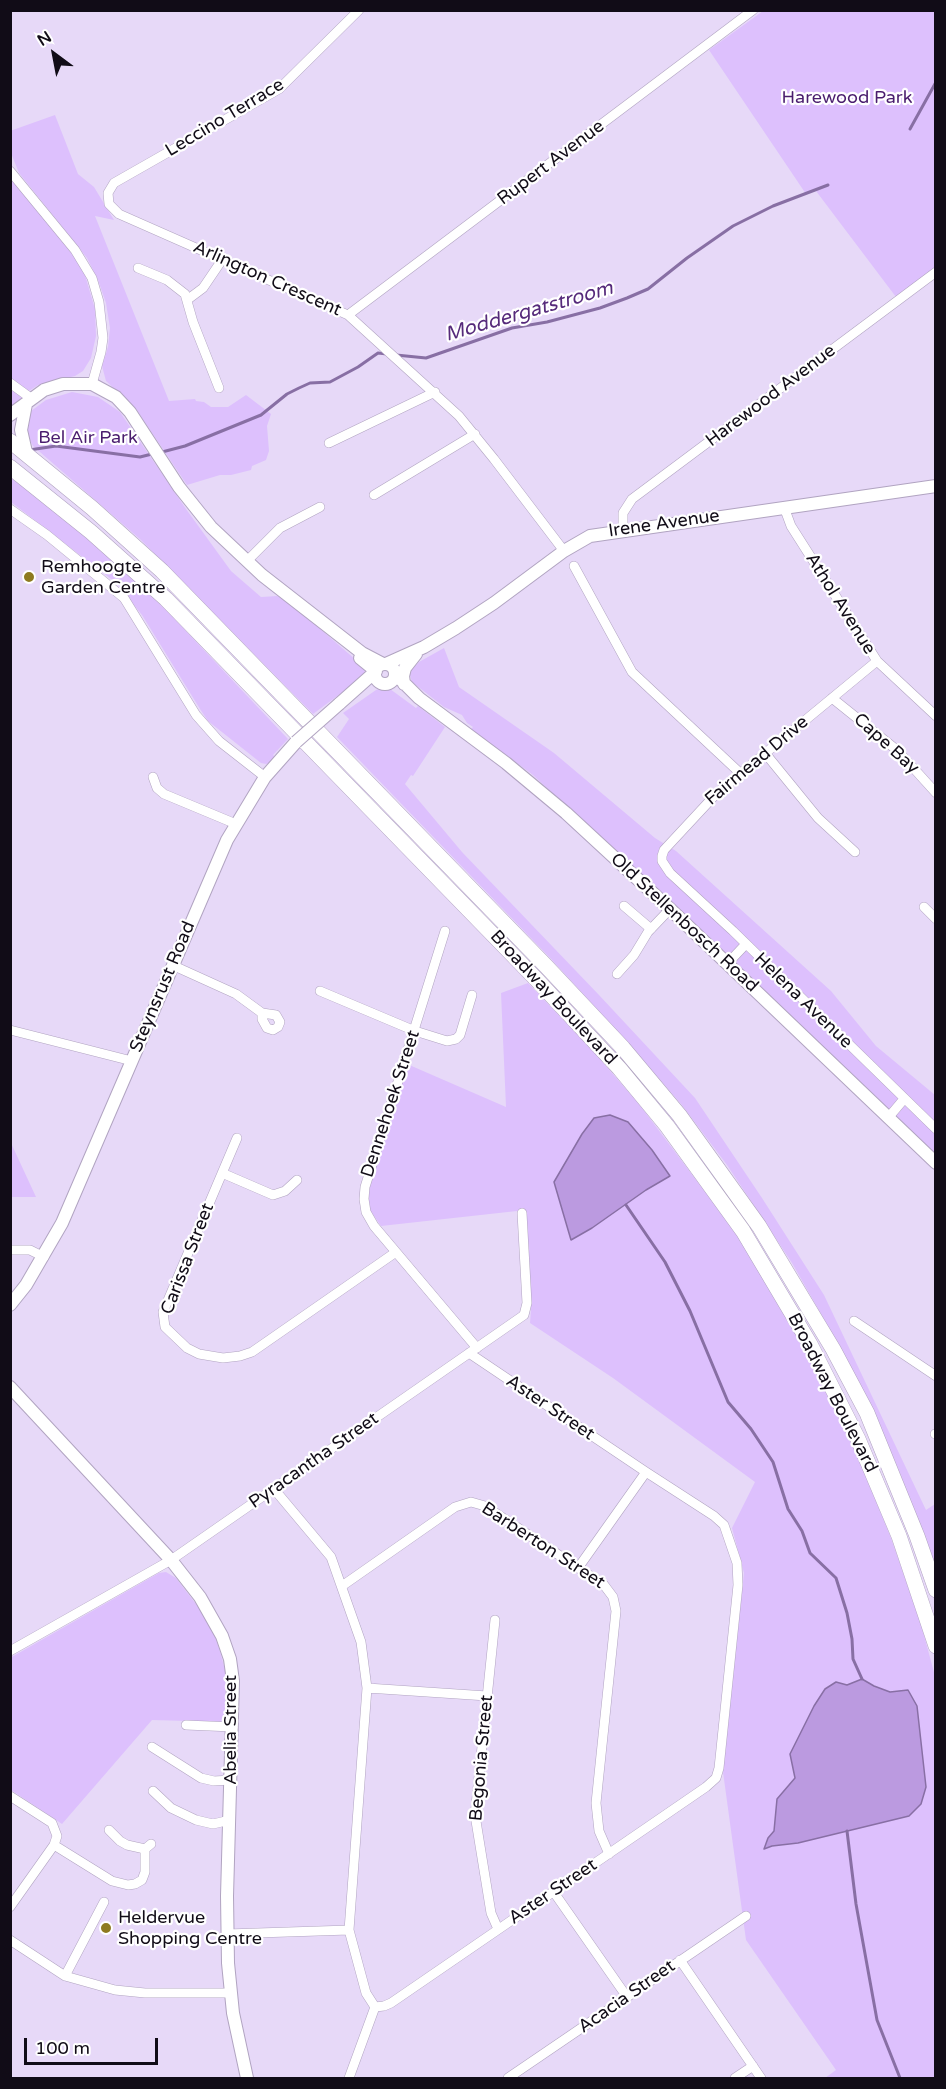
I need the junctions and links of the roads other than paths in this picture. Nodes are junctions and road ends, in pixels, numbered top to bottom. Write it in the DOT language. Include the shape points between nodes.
graph roads {
  1 [pos="359,10"];
  2 [pos="753,10"];
  3 [pos="10,162"];
  4 [pos="13,172"];
  5 [pos="110,190"];
  6 [pos="222,260"];
  7 [pos="138,268"];
  8 [pos="936,272"];
  9 [pos="187,300"];
  10 [pos="348,315"];
  11 [pos="10,383"];
  12 [pos="92,384"];
  13 [pos="219,388"];
  14 [pos="435,392"];
  15 [pos="29,402"];
  16 [pos="10,415"];
  17 [pos="475,434"];
  18 [pos="10,441"];
  19 [pos="329,443"];
  20 [pos="26,452"];
  21 [pos="10,467"];
  22 [pos="936,486"];
  23 [pos="374,495"];
  24 [pos="320,507"];
  25 [pos="784,507"];
  26 [pos="10,509"];
  27 [pos="623,530"];
  28 [pos="564,551"];
  29 [pos="247,561"];
  30 [pos="574,566"];
  31 [pos="329,628"];
  32 [pos="346,640"];
  33 [pos="420,650"];
  34 [pos="401,658"];
  35 [pos="877,661"];
  36 [pos="385,673"];
  37 [pos="404,684"];
  38 [pos="419,698"];
  39 [pos="832,698"];
  40 [pos="936,716"];
  41 [pos="765,753"];
  42 [pos="269,772"];
  43 [pos="740,773"];
  44 [pos="153,777"];
  45 [pos="936,793"];
  46 [pos="236,824"];
  47 [pos="855,852"];
  48 [pos="670,873"];
  49 [pos="624,906"];
  50 [pos="924,907"];
  51 [pos="670,909"];
  52 [pos="936,920"];
  53 [pos="651,929"];
  54 [pos="445,932"];
  55 [pos="745,945"];
  56 [pos="727,964"];
  57 [pos="172,965"];
  58 [pos="617,974"];
  59 [pos="320,991"];
  60 [pos="472,995"];
  61 [pos="262,1012"];
  62 [pos="10,1030"];
  63 [pos="415,1031"];
  64 [pos="132,1060"];
  65 [pos="904,1100"];
  66 [pos="888,1118"];
  67 [pos="936,1129"];
  68 [pos="237,1138"];
  69 [pos="936,1163"];
  70 [pos="222,1173"];
  71 [pos="297,1180"];
  72 [pos="522,1213"];
  73 [pos="10,1250"];
  74 [pos="396,1252"];
  75 [pos="44,1257"];
  76 [pos="10,1305"];
  77 [pos="854,1321"];
  78 [pos="473,1351"];
  79 [pos="936,1376"];
  80 [pos="10,1387"];
  81 [pos="646,1472"];
  82 [pos="274,1489"];
  83 [pos="171,1560"];
  84 [pos="578,1568"];
  85 [pos="342,1586"];
  86 [pos="936,1590"];
  87 [pos="495,1620"];
  88 [pos="936,1646"];
  89 [pos="10,1651"];
  90 [pos="367,1688"];
  91 [pos="487,1696"];
  92 [pos="186,1725"];
  93 [pos="210,1726"];
  94 [pos="233,1727"];
  95 [pos="206,1738"];
  96 [pos="152,1747"];
  97 [pos="231,1780"];
  98 [pos="153,1791"];
  99 [pos="10,1796"];
  100 [pos="230,1820"];
  101 [pos="109,1830"];
  102 [pos="54,1845"];
  103 [pos="609,1854"];
  104 [pos="553,1891"];
  105 [pos="105,1902"];
  106 [pos="10,1907"];
  107 [pos="746,1916"];
  108 [pos="498,1929"];
  109 [pos="349,1930"];
  110 [pos="227,1934"];
  111 [pos="10,1940"];
  112 [pos="680,1960"];
  113 [pos="65,1976"];
  114 [pos="231,1993"];
  115 [pos="627,1997"];
  116 [pos="375,2007"];
  117 [pos="753,2066"];
  118 [pos="247,2079"];
  119 [pos="348,2079"];
  120 [pos="508,2079"];
  121 [pos="735,2079"];
  122 [pos="761,2079"];
  1 -- 5 [label="street, Leccino Terrace" via="279,89 117,181"];
  2 -- 10 [label="street, Rupert Avenue"];
  3 -- 4 [label="street"];
  4 -- 12 [label="street" via="75,249 92,278 103,338"];
  5 -- 6 [label="street, Arlington Crescent" via="108,201 116,213"];
  6 -- 9 [label="street" via="202,288"];
  6 -- 10 [label="street, Arlington Crescent"];
  7 -- 9 [label="street" via="175,285"];
  8 -- 27 [label="street, Harewood Avenue" via="632,499 623,513"];
  9 -- 13 [label="street"];
  10 -- 14 [label="street, Arlington Crescent"];
  11 -- 15 [label="street"];
  12 -- 15 [label="street" via="53,386"];
  12 -- 29 [label="street, Old Stellenbosch Road" via="122,403 194,508"];
  14 -- 17 [label="street, Arlington Crescent"];
  14 -- 19 [label="street"];
  15 -- 16 [label="street"];
  15 -- 20 [label="street" via="21,430"];
  17 -- 23 [label="street"];
  17 -- 28 [label="street, Arlington Crescent"];
  18 -- 20 [label="main road, Broadway Boulevard"];
  20 -- 86 [label="main road, Broadway Boulevard" via="140,549 546,966 680,1116 759,1226 833,1348 867,1413"];
  21 -- 88 [label="main road, Broadway Boulevard" via="91,531 166,599 537,980 667,1126 742,1230 810,1344 858,1439 899,1536"];
  22 -- 25 [label="street, Irene Avenue"];
  24 -- 29 [label="street" via="280,528"];
  25 -- 27 [label="street, Irene Avenue"];
  25 -- 35 [label="street, Athol Avenue" via="791,526"];
  26 -- 42 [label="street" via="124,598 196,715 219,741"];
  27 -- 28 [label="street, Irene Avenue" via="590,536"];
  28 -- 33 [label="street, Irene Avenue" via="494,603"];
  29 -- 31 [label="street, Old Stellenbosch Road"];
  30 -- 43 [label="street" via="632,672"];
  31 -- 32 [label="street, Old Stellenbosch Road"];
  31 -- 36 [label="street, Old Stellenbosch Road"];
  32 -- 34 [label="street" via="377,655"];
  32 -- 36 [label="street, Old Stellenbosch Road"];
  33 -- 34 [label="street, Irene Avenue"];
  33 -- 36 [label="street, Irene Avenue"];
  33 -- 37 [label="street" via="405,668"];
  34 -- 36 [label="street, Irene Avenue"];
  35 -- 39 [label="street, Fairmead Drive"];
  35 -- 40 [label="street, Athol Avenue"];
  36 -- 37 [label="street, Old Stellenbosch Road"];
  36 -- 38 [label="street, Old Stellenbosch Road"];
  36 -- 42 [label="street, Steynsrust Road, bridge" via="339,704"];
  37 -- 38 [label="street, Old Stellenbosch Road"];
  38 -- 51 [label="street, Old Stellenbosch Road" via="558,806"];
  39 -- 41 [label="street, Fairmead Drive"];
  39 -- 45 [label="street, Cape Bay" via="898,751"];
  41 -- 43 [label="street, Fairmead Drive"];
  41 -- 47 [label="street" via="818,818"];
  42 -- 46 [label="street, Steynsrust Road"];
  43 -- 48 [label="street, Fairmead Drive" via="664,850 662,861"];
  44 -- 46 [label="street" via="164,794"];
  46 -- 57 [label="street, Steynsrust Road"];
  48 -- 55 [label="street, Helena Avenue"];
  49 -- 53 [label="street"];
  50 -- 52 [label="street"];
  51 -- 53 [label="street"];
  51 -- 56 [label="street, Old Stellenbosch Road"];
  53 -- 58 [label="street"];
  54 -- 63 [label="street, Dennehoek Street"];
  55 -- 56 [label="street"];
  55 -- 65 [label="street, Helena Avenue"];
  56 -- 66 [label="street, Old Stellenbosch Road"];
  57 -- 61 [label="street" via="236,994"];
  57 -- 64 [label="street, Steynsrust Road"];
  59 -- 63 [label="street"];
  60 -- 63 [label="street" via="456,1039 447,1041"];
  62 -- 64 [label="street"];
  63 -- 74 [label="street, Dennehoek Street" via="364,1193 369,1219"];
  64 -- 75 [label="street, Steynsrust Road"];
  65 -- 66 [label="street"];
  65 -- 67 [label="street, Helena Avenue"];
  66 -- 69 [label="street, Old Stellenbosch Road"];
  68 -- 70 [label="street, Carissa Street"];
  70 -- 71 [label="street" via="273,1195"];
  70 -- 74 [label="street, Carissa Street" via="163,1312 168,1331 199,1354 232,1357 252,1352"];
  72 -- 78 [label="street, Pyracantha Street" via="526,1311"];
  73 -- 75 [label="street" via="30,1250"];
  74 -- 78 [label="street, Dennehoek Street"];
  75 -- 76 [label="street, Steynsrust Road"];
  77 -- 79 [label="street"];
  78 -- 81 [label="street, Aster Street"];
  78 -- 82 [label="street, Pyracantha Street"];
  80 -- 83 [label="street, Abelia Street"];
  81 -- 84 [label="street"];
  81 -- 103 [label="street, Aster Street" via="724,1525 736,1563 738,1594 716,1778"];
  82 -- 83 [label="street, Pyracantha Street"];
  82 -- 85 [label="street" via="327,1551"];
  83 -- 89 [label="street, Pyracantha Street"];
  83 -- 94 [label="street, Abelia Street" via="200,1597 222,1636 233,1681"];
  84 -- 85 [label="street, Barberton Street" via="485,1506 465,1502"];
  84 -- 103 [label="street, Barberton Street" via="604,1585 616,1604 596,1803 599,1830"];
  85 -- 90 [label="street" via="361,1642"];
  87 -- 91 [label="street, Begonia Street"];
  90 -- 91 [label="street"];
  90 -- 109 [label="street"];
  91 -- 108 [label="street, Begonia Street" via="476,1826 491,1913"];
  92 -- 93 [label="street"];
  93 -- 94 [label="street"];
  93 -- 95 [label="street"];
  94 -- 97 [label="street, Abelia Street"];
  96 -- 97 [label="street" via="201,1778"];
  97 -- 100 [label="street, Abelia Street"];
  98 -- 100 [label="street" via="171,1808 196,1820 213,1824"];
  99 -- 102 [label="street" via="52,1823 56,1832"];
  100 -- 110 [label="street, Abelia Street"];
  101 -- 102 [label="street" via="127,1845 148,1847 139,1882 128,1885 112,1881"];
  102 -- 106 [label="street"];
  103 -- 104 [label="street, Aster Street"];
  104 -- 108 [label="street, Aster Street"];
  104 -- 115 [label="street"];
  105 -- 113 [label="street"];
  107 -- 112 [label="street, Acacia Street"];
  108 -- 116 [label="street, Aster Street" via="391,2003"];
  109 -- 110 [label="street"];
  109 -- 116 [label="street" via="366,1993"];
  110 -- 114 [label="street, Abelia Street"];
  111 -- 113 [label="street"];
  112 -- 115 [label="street, Acacia Street"];
  112 -- 117 [label="street"];
  113 -- 114 [label="street" via="132,1993"];
  114 -- 118 [label="street, Abelia Street"];
  115 -- 120 [label="street, Acacia Street"];
  116 -- 119 [label="street"];
  117 -- 121 [label="street"];
  117 -- 122 [label="street"];
}
